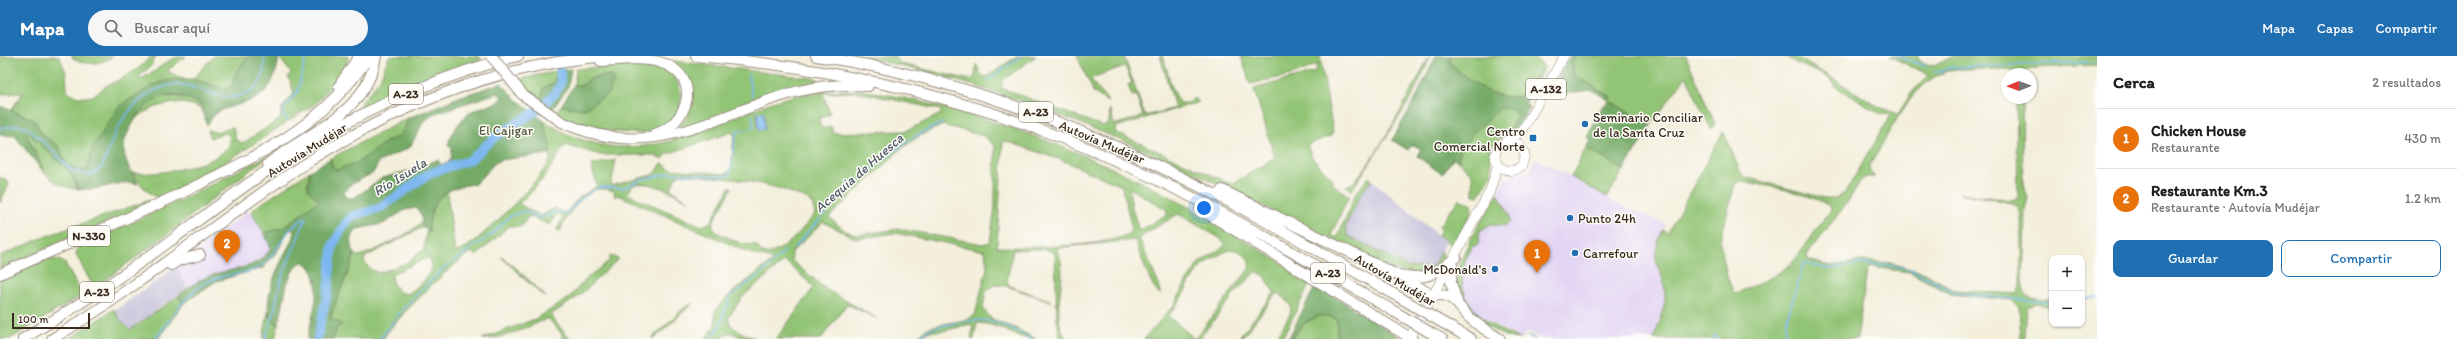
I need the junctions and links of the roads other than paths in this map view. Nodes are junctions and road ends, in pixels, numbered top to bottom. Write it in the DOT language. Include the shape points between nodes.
graph roads {
  1 [pos="359,56"];
  2 [pos="492,56"];
  3 [pos="518,56"];
  4 [pos="609,56"];
  5 [pos="696,56"];
  6 [pos="816,56"];
  7 [pos="1564,56"];
  8 [pos="373,57"];
  9 [pos="594,57"];
  10 [pos="934,96"];
  11 [pos="1528,123"];
  12 [pos="607,137"];
  13 [pos="1508,141"];
  14 [pos="1523,148"];
  15 [pos="1147,159"];
  16 [pos="1498,164"];
  17 [pos="230,169"];
  18 [pos="1513,171"];
  19 [pos="1159,181"];
  20 [pos="243,188"];
  21 [pos="1490,191"];
  22 [pos="262,193"];
  23 [pos="247,212"];
  24 [pos="200,255"];
  25 [pos="1454,260"];
  26 [pos="0,274"];
  27 [pos="1395,274"];
  28 [pos="120,295"];
  29 [pos="1433,296"];
  30 [pos="1457,302"];
  31 [pos="1410,338"];
  32 [pos="23,339"];
  33 [pos="52,339"];
  34 [pos="1442,339"];
  35 [pos="1471,339"];
  36 [pos="1500,339"];
  1 -- 17 [label="highway" via="340,85 321,105 295,126"];
  2 -- 12 [label="highway, bridge" via="523,95 562,122"];
  3 -- 20 [label="highway, Autovía Mudéjar / A-23" via="442,80 377,107 307,145"];
  4 -- 9 [label="highway, Autovía Mudéjar / A-23"];
  5 -- 10 [label="highway, Autovía Mudéjar / A-23" via="836,74"];
  6 -- 15 [label="highway, Autovía Mudéjar / A-23" via="893,70 983,95 1056,120"];
  7 -- 11 [label="main road, A-132"];
  8 -- 17 [label="highway, N-330" via="317,117 290,136"];
  8 -- 20 [label="highway" via="363,91 347,110 284,151 248,180"];
  9 -- 12 [label="highway" via="599,61 638,59 665,64 678,74 686,92 684,111 676,123 667,129 644,136"];
  9 -- 22 [label="highway, Autovía Mudéjar / A-23" via="546,64 471,85 401,113 328,150"];
  10 -- 12 [label="highway" via="926,98 860,85 819,86 776,97 709,124 673,135 637,140"];
  10 -- 19 [label="highway, Autovía Mudéjar / A-23" via="1049,133"];
  11 -- 13 [label="main road, A-132" via="1518,135"];
  11 -- 14 [label="main road, A-132"];
  13 -- 14 [label="main road" via="1517,142"];
  13 -- 16 [label="main road, A-132" via="1497,150"];
  14 -- 18 [label="main road, A-132" via="1524,162"];
  15 -- 27 [label="highway" via="1158,160 1172,166"];
  15 -- 35 [label="highway, Autovía Mudéjar / A-23, bridge" via="1244,208"];
  16 -- 18 [label="main road" via="1504,170"];
  16 -- 21 [label="main road, A-132"];
  17 -- 26 [label="highway, N-330" via="158,205"];
  18 -- 21 [label="main road, A-132" via="1501,178"];
  19 -- 31 [label="highway" via="1168,190"];
  19 -- 34 [label="highway, Autovía Mudéjar / A-23, bridge" via="1266,237"];
  20 -- 32 [label="highway, Autovía Mudéjar / A-23" via="105,287"];
  21 -- 25 [label="main road, A-132"];
  22 -- 23 [label="highway" via="261,199"];
  22 -- 28 [label="highway, Autovía Mudéjar / A-23"];
  24 -- 28 [label="highway" via="177,261 130,293"];
  25 -- 27 [label="highway" via="1427,276 1411,278"];
  25 -- 29 [label="main road, A-132"];
  25 -- 30 [label="highway" via="1451,283"];
  27 -- 29 [label="highway"];
  28 -- 33 [label="highway, Autovía Mudéjar / A-23"];
  29 -- 30 [label="highway" via="1445,295"];
  29 -- 31 [label="main road, A-132"];
  30 -- 36 [label="highway" via="1470,319"];
}
